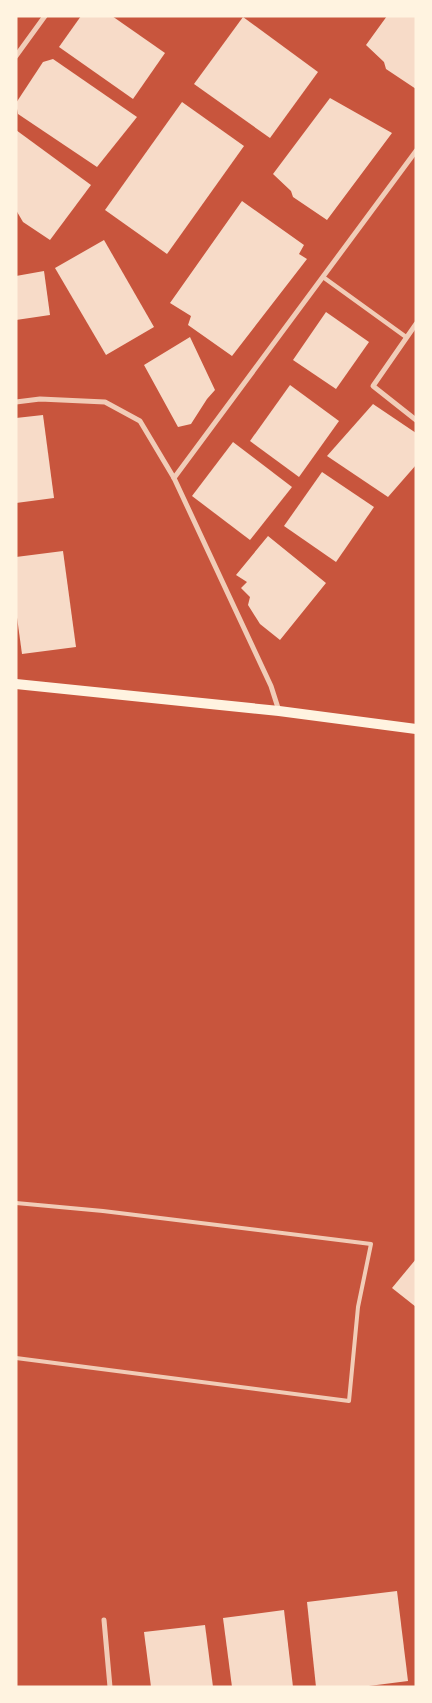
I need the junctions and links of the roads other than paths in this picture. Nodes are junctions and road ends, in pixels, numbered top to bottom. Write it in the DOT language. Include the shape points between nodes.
graph roads {
  1 [pos="45,16"];
  2 [pos="16,56"];
  3 [pos="416,151"];
  4 [pos="323,277"];
  5 [pos="416,324"];
  6 [pos="406,337"];
  7 [pos="16,402"];
  8 [pos="416,420"];
  9 [pos="174,478"];
  10 [pos="16,684"];
  11 [pos="279,711"];
  12 [pos="416,729"];
  13 [pos="16,1203"];
  14 [pos="16,1358"];
  15 [pos="104,1620"];
  16 [pos="110,1687"];
  1 -- 2 [label="street"];
  3 -- 4 [label="street"];
  4 -- 6 [label="street"];
  4 -- 9 [label="street"];
  5 -- 6 [label="street"];
  6 -- 8 [label="street" via="373,386"];
  7 -- 9 [label="street" via="40,399 105,402 140,421"];
  9 -- 11 [label="street" via="271,686"];
  10 -- 11 [label="main road"];
  11 -- 12 [label="main road"];
  13 -- 14 [label="lane" via="371,1244 358,1307 349,1401"];
  15 -- 16 [label="street"];
}
